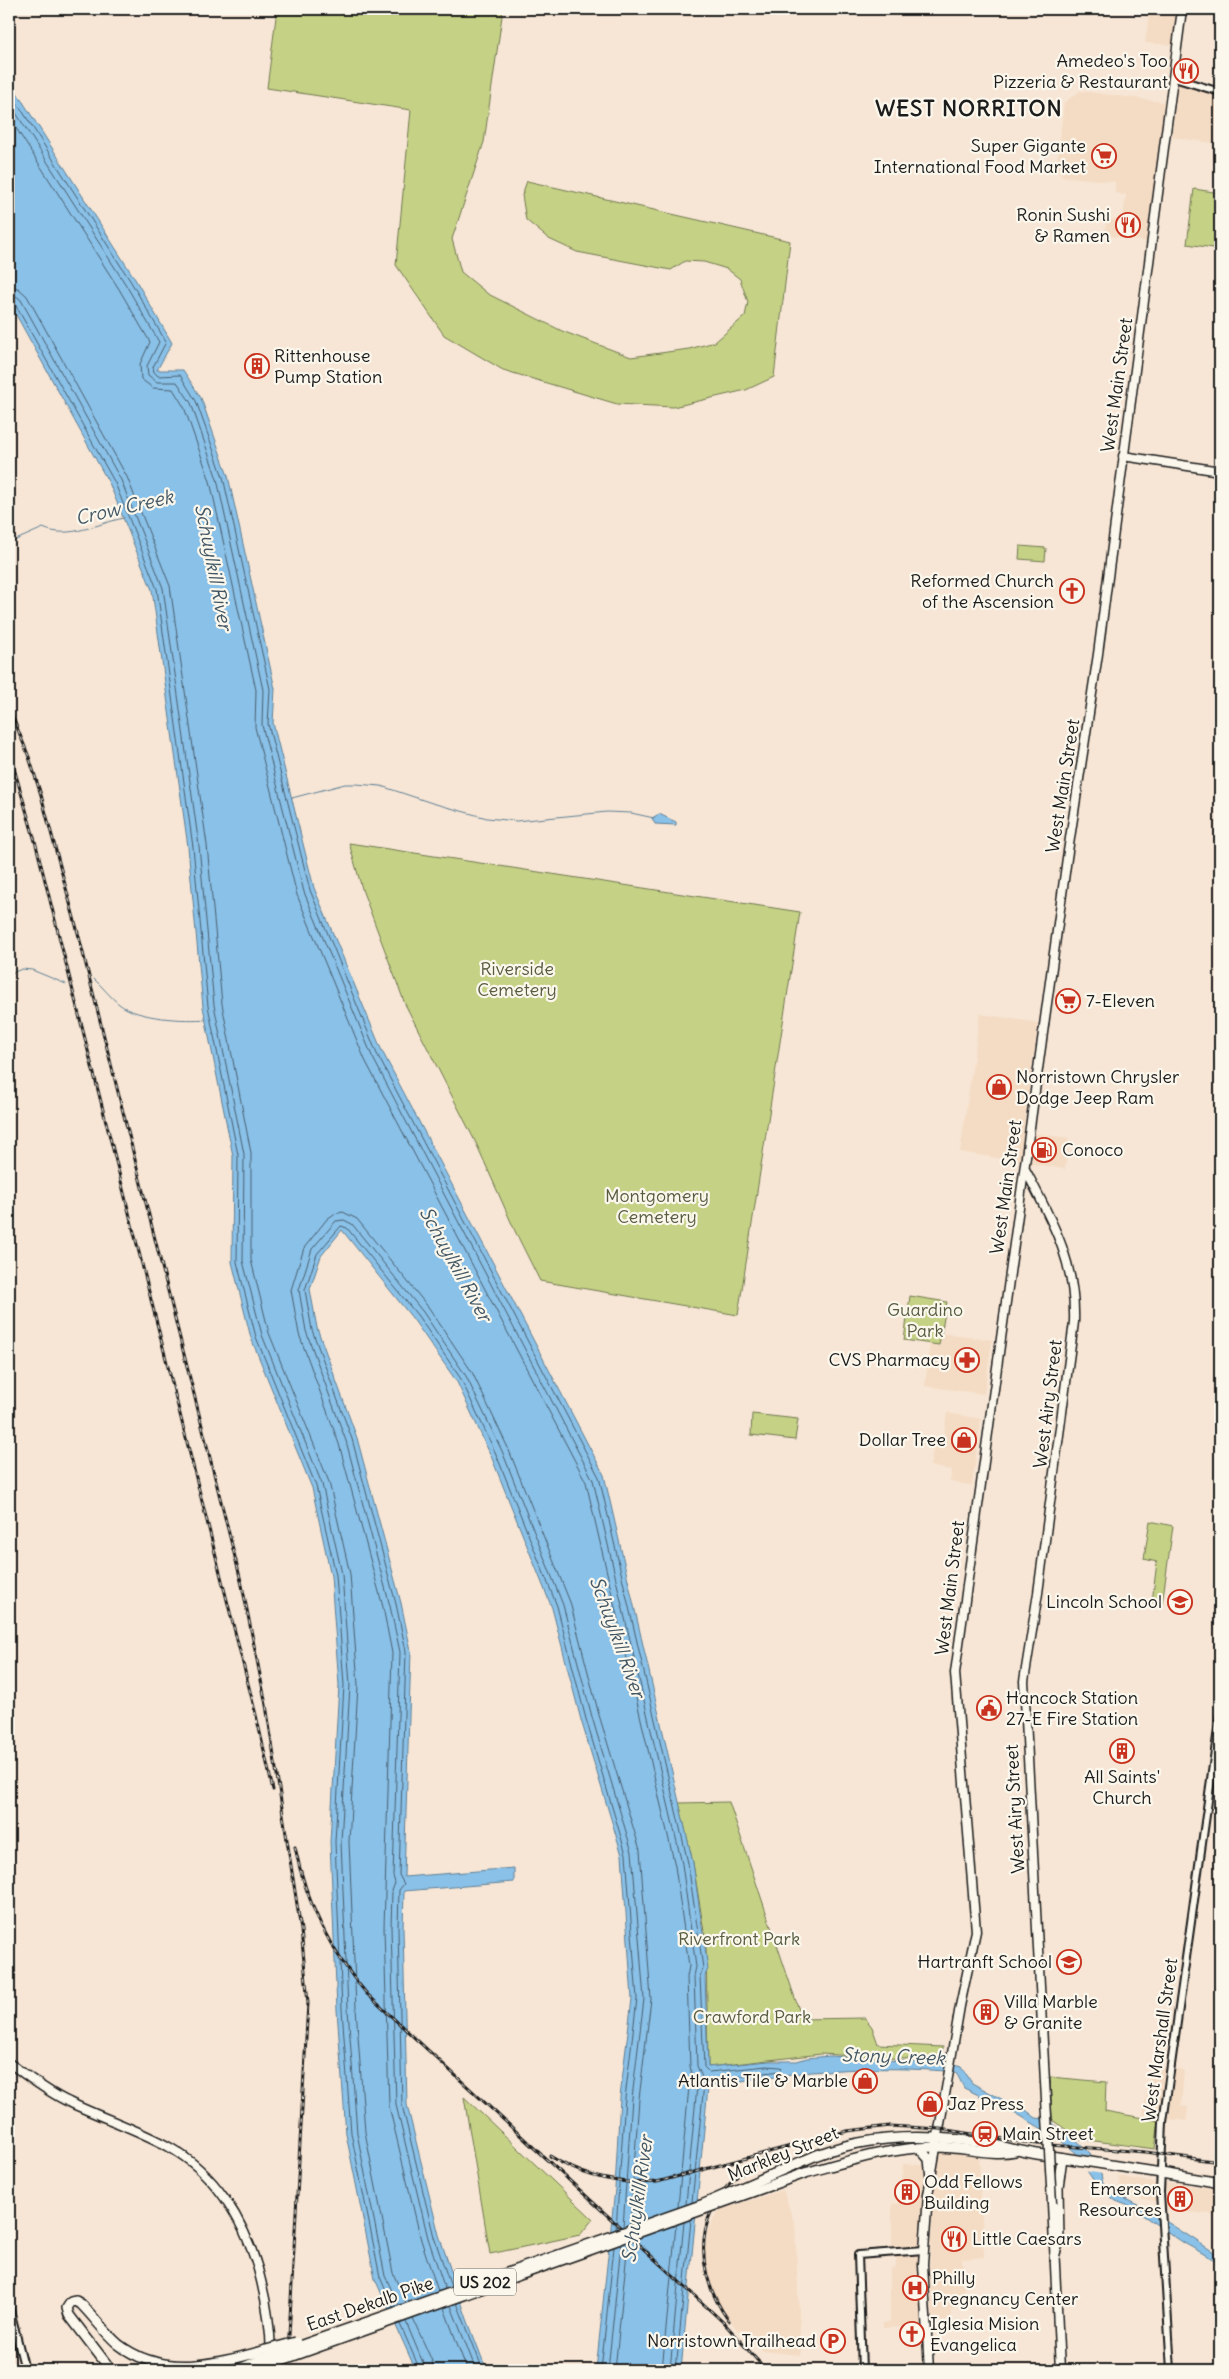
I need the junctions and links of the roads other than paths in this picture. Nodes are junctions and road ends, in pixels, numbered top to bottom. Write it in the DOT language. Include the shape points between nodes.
graph roads {
  1 [pos="1182,9"];
  2 [pos="1174,78"];
  3 [pos="1220,92"];
  4 [pos="1123,456"];
  5 [pos="1220,470"];
  6 [pos="1025,1169"];
  7 [pos="1220,1715"];
  8 [pos="9,2063"];
  9 [pos="937,2142"];
  10 [pos="919,2148"];
  11 [pos="1062,2158"];
  12 [pos="1160,2172"];
  13 [pos="931,2178"];
  14 [pos="1220,2183"];
  15 [pos="656,2225"];
  16 [pos="924,2250"];
  17 [pos="1054,2257"];
  18 [pos="9,2306"];
  19 [pos="266,2361"];
  20 [pos="25,2370"];
  21 [pos="111,2370"];
  22 [pos="237,2370"];
  23 [pos="253,2370"];
  24 [pos="862,2370"];
  25 [pos="929,2370"];
  26 [pos="1060,2370"];
  27 [pos="1171,2370"];
  1 -- 2 [label="main road, West Main Street"];
  2 -- 3 [label="street"];
  2 -- 4 [label="main road, West Main Street"];
  4 -- 5 [label="main road"];
  4 -- 6 [label="main road, West Main Street"];
  6 -- 9 [label="main road, West Main Street" via="955,1673 976,1931"];
  6 -- 17 [label="main road, West Airy Street, bridge" via="1062,1244 1075,1299 1056,1467 1024,1682"];
  7 -- 12 [label="street, West Marshall Street" via="1168,2083"];
  8 -- 19 [label="main road" via="68,2102 169,2147 196,2166 218,2188 240,2223 260,2277 268,2319"];
  9 -- 10 [label="highway, Markley Street"];
  9 -- 11 [label="highway, Markley Street / US 202" via="995,2145"];
  9 -- 13 [label="main road, West Main Street"];
  9 -- 15 [label="highway, Markley Street / US 202, bridge" via="880,2138 837,2147"];
  10 -- 13 [label="highway" via="929,2159"];
  10 -- 15 [label="highway, Markley Street, bridge" via="879,2152 806,2173"];
  11 -- 12 [label="highway, Markley Street"];
  11 -- 17 [label="highway" via="1058,2187 1059,2241"];
  12 -- 14 [label="highway, Markley Street"];
  12 -- 27 [label="street, West Marshall Street"];
  13 -- 16 [label="main road, West Main Street"];
  15 -- 19 [label="highway, East Dekalb Pike, bridge"];
  15 -- 19 [label="highway, East Dekalb Pike / US 202, bridge" via="314,2341 305,2339"];
  16 -- 24 [label="street" via="858,2255"];
  16 -- 25 [label="main road, West Main Street"];
  17 -- 26 [label="main road, West Airy Street"];
  18 -- 20 [label="street"];
  19 -- 21 [label="highway" via="187,2368 159,2364 125,2349 81,2304 71,2302 68,2313"];
  19 -- 22 [label="highway, East Dekalb Pike"];
  19 -- 23 [label="highway, East Dekalb Pike"];
}
